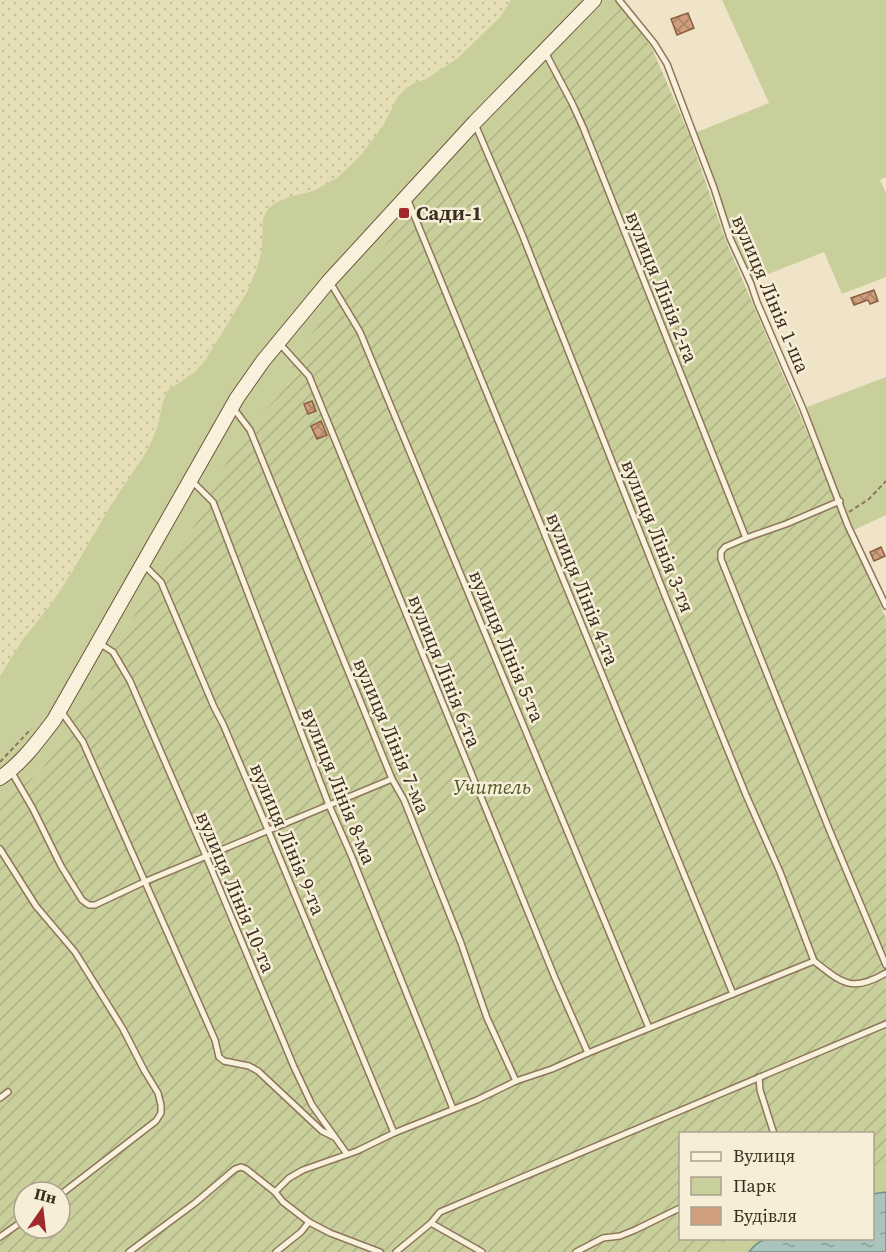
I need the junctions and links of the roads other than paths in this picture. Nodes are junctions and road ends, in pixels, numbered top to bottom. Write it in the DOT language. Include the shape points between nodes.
graph roads {
  1 [pos="594,0"];
  2 [pos="620,0"];
  3 [pos="544,51"];
  4 [pos="475,122"];
  5 [pos="406,196"];
  6 [pos="329,281"];
  7 [pos="278,342"];
  8 [pos="232,406"];
  9 [pos="191,480"];
  10 [pos="840,501"];
  11 [pos="746,538"];
  12 [pos="143,564"];
  13 [pos="886,606"];
  14 [pos="99,642"];
  15 [pos="60,710"];
  16 [pos="5,774"];
  17 [pos="392,779"];
  18 [pos="329,805"];
  19 [pos="268,830"];
  20 [pos="0,849"];
  21 [pos="206,856"];
  22 [pos="144,882"];
  23 [pos="814,961"];
  24 [pos="886,964"];
  25 [pos="886,973"];
  26 [pos="733,994"];
  27 [pos="886,1024"];
  28 [pos="649,1028"];
  29 [pos="588,1053"];
  30 [pos="759,1077"];
  31 [pos="516,1081"];
  32 [pos="8,1092"];
  33 [pos="0,1098"];
  34 [pos="453,1109"];
  35 [pos="773,1132"];
  36 [pos="394,1133"];
  37 [pos="335,1137"];
  38 [pos="347,1154"];
  39 [pos="72,1187"];
  40 [pos="275,1192"];
  41 [pos="679,1209"];
  42 [pos="309,1222"];
  43 [pos="431,1223"];
  44 [pos="129,1252"];
  45 [pos="276,1252"];
  46 [pos="380,1252"];
  47 [pos="396,1252"];
  48 [pos="482,1252"];
  49 [pos="576,1252"];
  1 -- 3 [label="main road"];
  2 -- 10 [label="lane, вулиця Лінія 1-ша" via="667,64 730,237"];
  3 -- 4 [label="main road"];
  3 -- 11 [label="lane, вулиця Лінія 2-га" via="582,127"];
  4 -- 5 [label="main road"];
  4 -- 23 [label="lane, вулиця Лінія 3-тя"];
  5 -- 6 [label="main road"];
  5 -- 26 [label="lane, вулиця Лінія 4-та"];
  6 -- 7 [label="main road"];
  6 -- 28 [label="lane, вулиця Лінія 5-та" via="360,332"];
  7 -- 8 [label="main road"];
  7 -- 29 [label="lane, вулиця Лінія 6-та" via="309,376"];
  8 -- 9 [label="main road"];
  8 -- 17 [label="lane, вулиця Лінія 7-ма" via="250,430"];
  9 -- 12 [label="main road"];
  9 -- 18 [label="lane, вулиця Лінія 8-ма" via="213,502"];
  10 -- 11 [label="lane"];
  10 -- 13 [label="lane, вулиця Лінія 1-ша"];
  11 -- 24 [label="lane" via="725,547 721,559"];
  12 -- 14 [label="main road"];
  12 -- 19 [label="lane, вулиця Лінія 9-та" via="161,582"];
  14 -- 15 [label="main road"];
  14 -- 21 [label="lane, вулиця Лінія 10-та" via="113,652 130,681"];
  15 -- 16 [label="main road" via="37,743"];
  15 -- 22 [label="lane" via="83,742"];
  16 -- 22 [label="lane" via="33,809 82,900 95,905"];
  17 -- 18 [label="lane"];
  17 -- 31 [label="lane, вулиця Лінія 7-ма" via="404,800"];
  18 -- 19 [label="lane"];
  18 -- 34 [label="lane, вулиця Лінія 8-ма"];
  19 -- 21 [label="lane"];
  19 -- 36 [label="lane, вулиця Лінія 9-та"];
  20 -- 39 [label="lane" via="36,906 75,952 123,1029 161,1105 156,1121"];
  21 -- 22 [label="lane"];
  21 -- 37 [label="lane, вулиця Лінія 10-та" via="294,1067 312,1105"];
  22 -- 37 [label="lane" via="219,1057 258,1071 322,1131"];
  23 -- 25 [label="lane" via="841,981 855,985"];
  23 -- 26 [label="lane"];
  26 -- 28 [label="lane"];
  27 -- 30 [label="lane"];
  28 -- 29 [label="lane"];
  29 -- 31 [label="lane"];
  30 -- 35 [label="lane"];
  30 -- 43 [label="lane" via="440,1212"];
  31 -- 34 [label="lane"];
  32 -- 33 [label="lane"];
  34 -- 36 [label="lane"];
  36 -- 38 [label="lane"];
  37 -- 38 [label="lane, вулиця Лінія 10-та"];
  38 -- 40 [label="lane" via="303,1170"];
  40 -- 42 [label="lane"];
  40 -- 44 [label="lane" via="246,1169 235,1169"];
  41 -- 49 [label="lane"];
  42 -- 45 [label="lane"];
  42 -- 46 [label="lane"];
  43 -- 47 [label="lane"];
  43 -- 48 [label="lane"];
}
